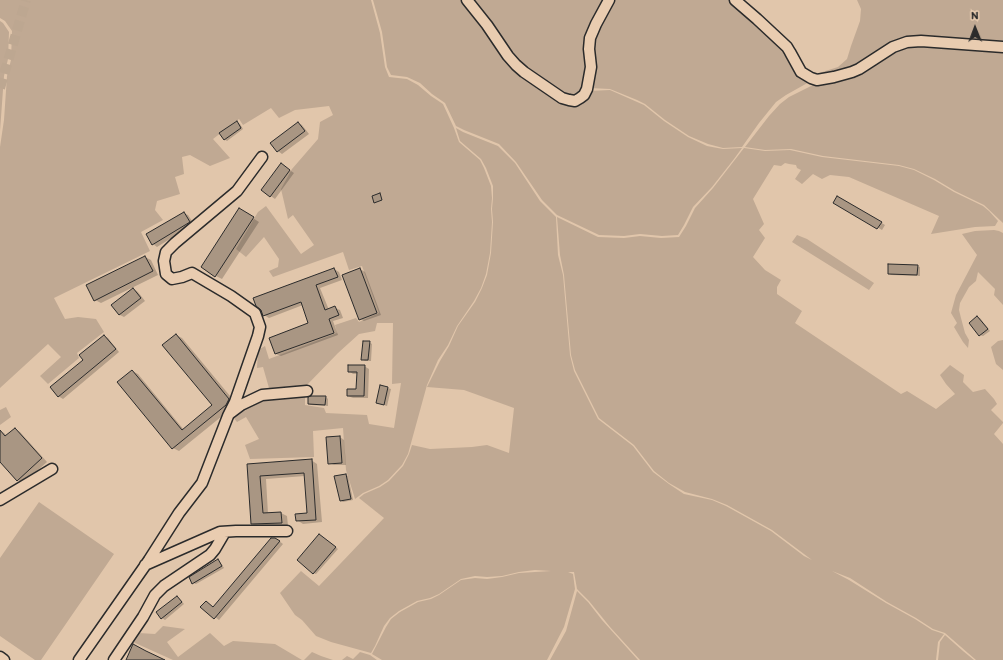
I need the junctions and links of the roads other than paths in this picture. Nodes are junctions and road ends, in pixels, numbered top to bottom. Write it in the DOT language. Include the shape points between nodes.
graph roads {
  1 [pos="467,0"];
  2 [pos="609,0"];
  3 [pos="735,0"];
  4 [pos="1003,47"];
  5 [pos="262,156"];
  6 [pos="307,391"];
  7 [pos="228,416"];
  8 [pos="52,469"];
  9 [pos="0,500"];
  10 [pos="225,532"];
  11 [pos="287,532"];
  12 [pos="145,565"];
  13 [pos="0,657"];
  14 [pos="4,660"];
  15 [pos="79,660"];
  16 [pos="114,660"];
  1 -- 2 [label="street" via="516,65 562,98 575,100 584,95 587,89 591,67 590,38"];
  3 -- 4 [label="street" via="787,47 801,72 817,80 852,72 893,47 907,42"];
  5 -- 7 [label="street" via="236,191 175,243 166,252 164,261 166,274 172,279 192,273 255,313 260,327 258,336"];
  6 -- 7 [label="street" via="262,396 241,405"];
  7 -- 12 [label="street" via="202,483"];
  8 -- 9 [label="street"];
  10 -- 11 [label="street"];
  10 -- 12 [label="street"];
  10 -- 16 [label="street" via="210,554 154,595 143,617"];
  12 -- 15 [label="street"];
  13 -- 14 [label="street"];
}
